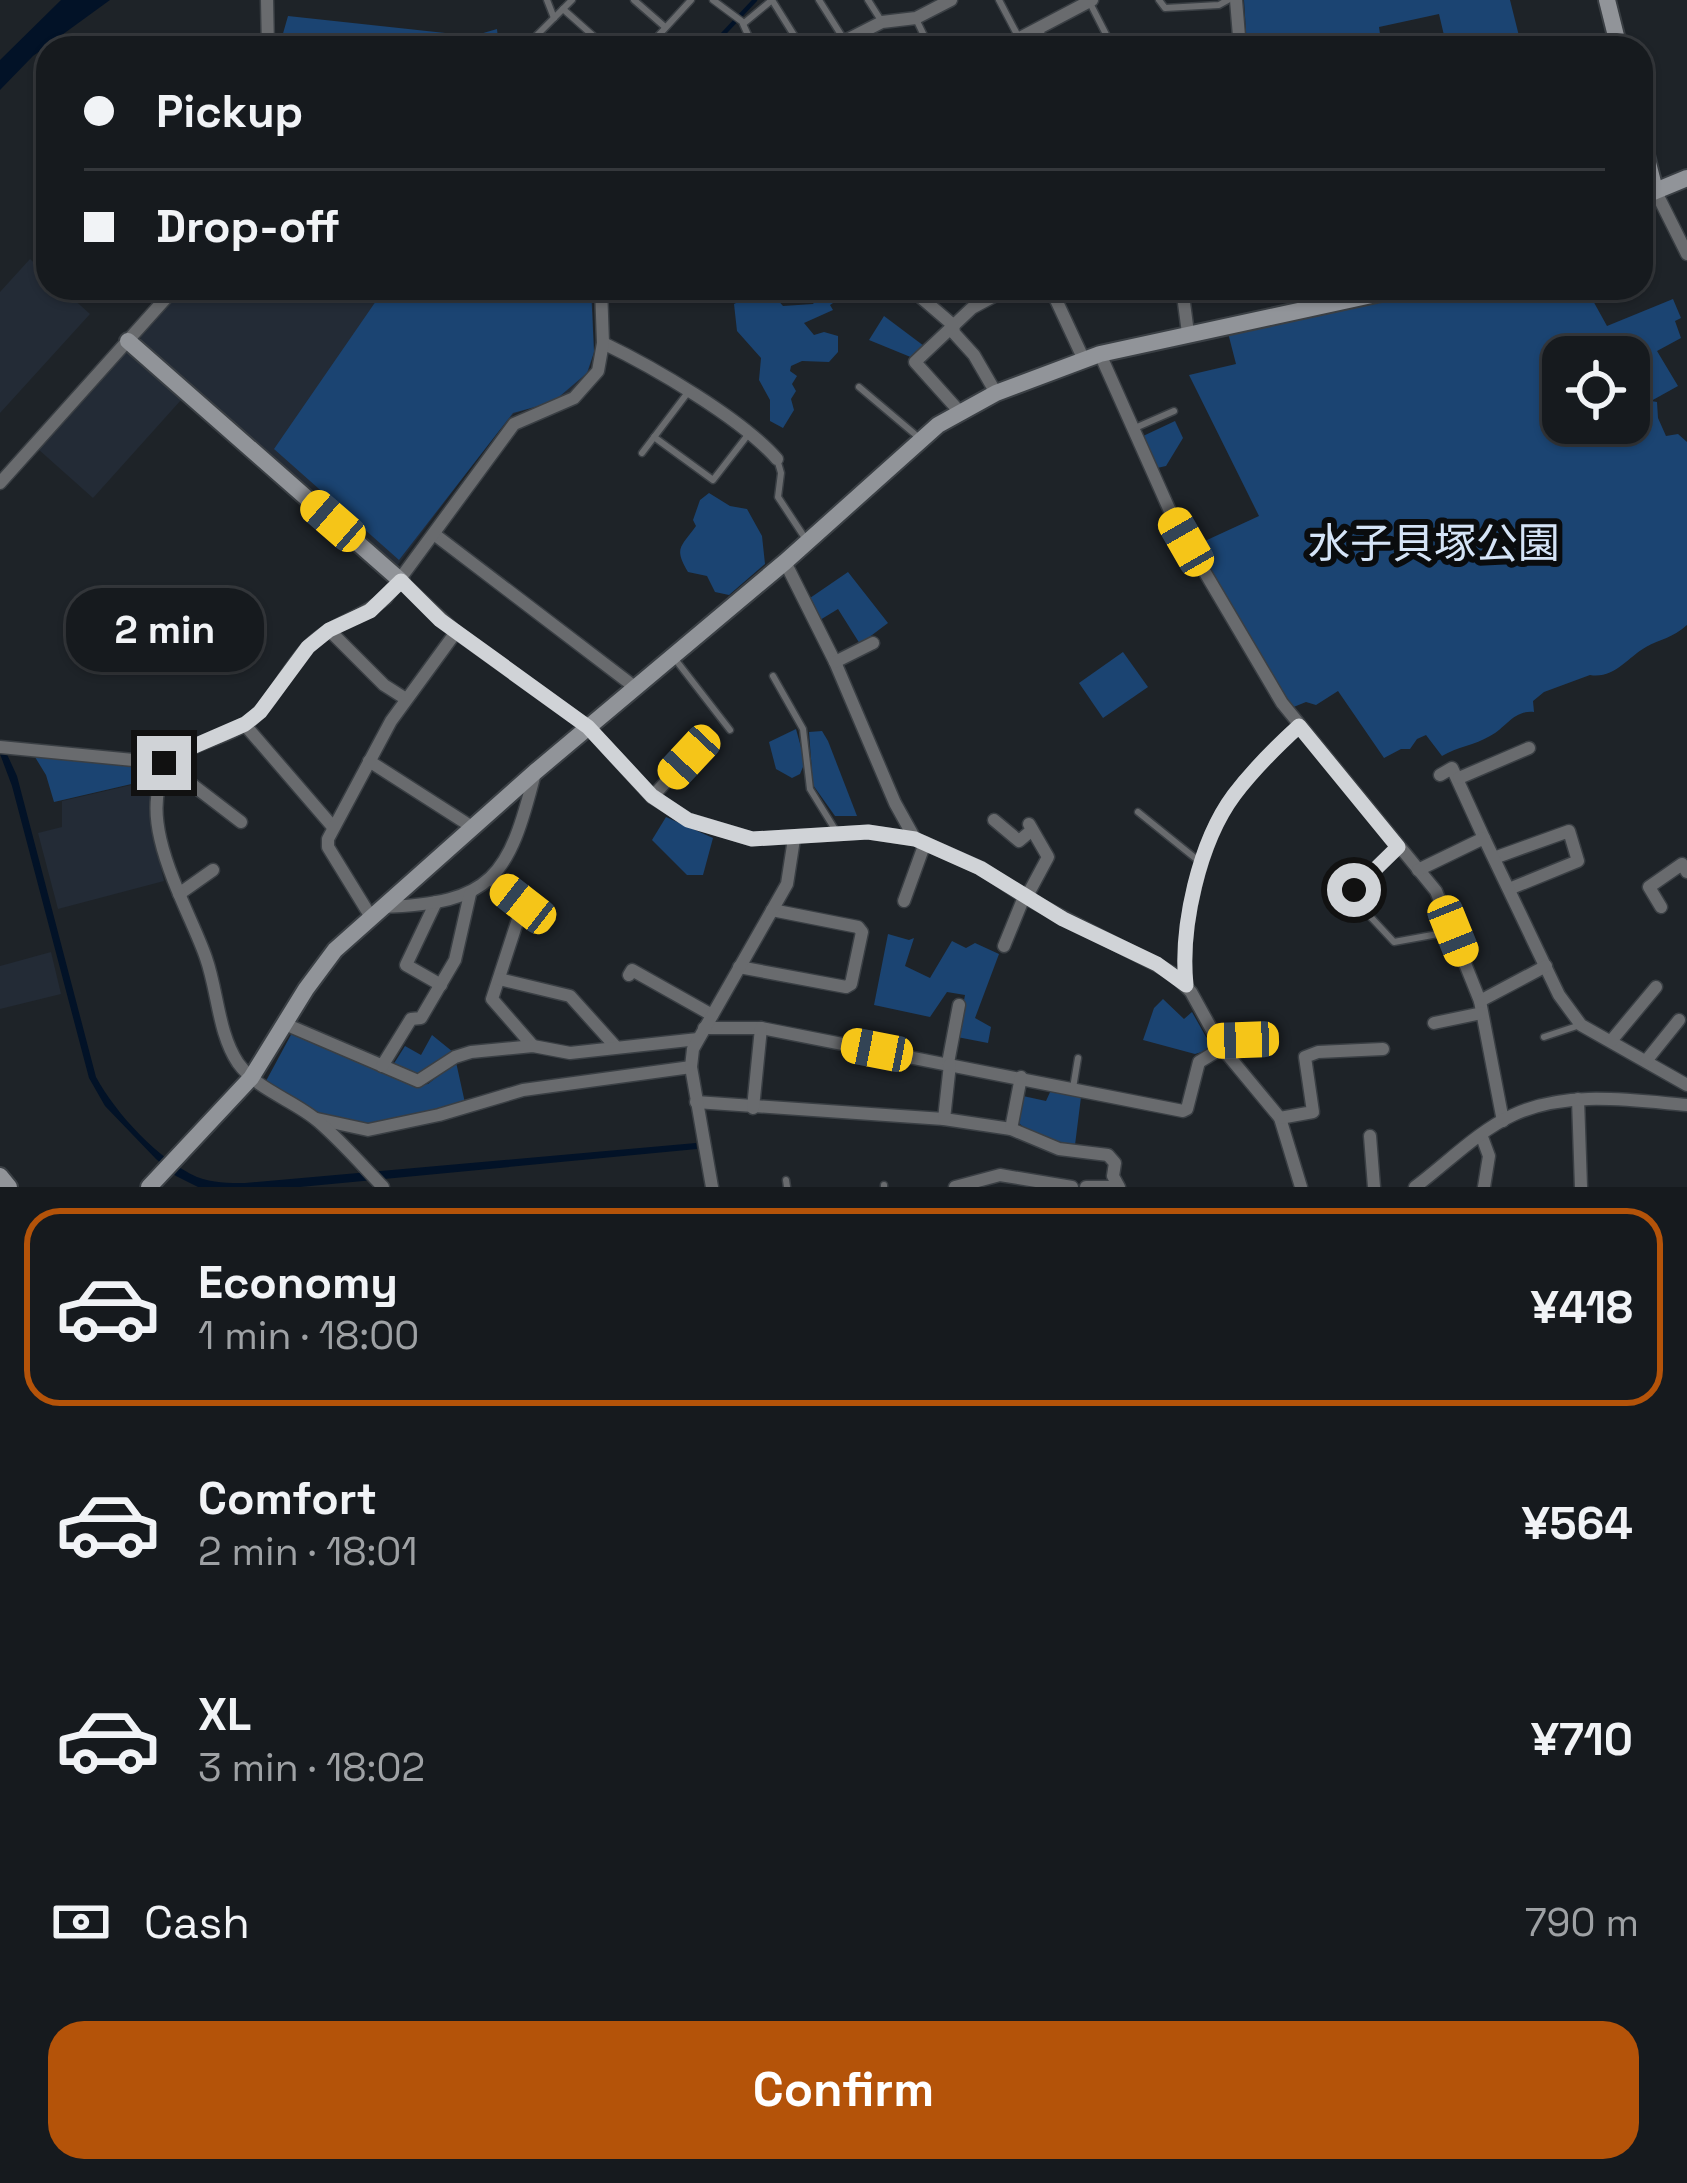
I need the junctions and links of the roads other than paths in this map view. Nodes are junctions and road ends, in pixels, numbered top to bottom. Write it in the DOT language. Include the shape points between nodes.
graph roads {
  1 [pos="267,0"];
  2 [pos="548,0"];
  3 [pos="572,0"];
  4 [pos="634,0"];
  5 [pos="691,0"];
  6 [pos="772,0"];
  7 [pos="819,0"];
  8 [pos="868,0"];
  9 [pos="919,0"];
  10 [pos="951,0"];
  11 [pos="999,0"];
  12 [pos="1055,0"];
  13 [pos="1159,0"];
  14 [pos="1232,0"];
  15 [pos="1607,0"];
  16 [pos="1091,1"];
  17 [pos="716,2"];
  18 [pos="563,9"];
  19 [pos="931,10"];
  20 [pos="1063,15"];
  21 [pos="554,18"];
  22 [pos="916,18"];
  23 [pos="742,21"];
  24 [pos="882,22"];
  25 [pos="665,27"];
  26 [pos="1039,28"];
  27 [pos="866,31"];
  28 [pos="268,36"];
  29 [pos="537,36"];
  30 [pos="594,36"];
  31 [pos="657,36"];
  32 [pos="749,36"];
  33 [pos="794,36"];
  34 [pos="842,36"];
  35 [pos="856,36"];
  36 [pos="868,36"];
  37 [pos="924,36"];
  38 [pos="1018,36"];
  39 [pos="1023,36"];
  40 [pos="1043,36"];
  41 [pos="1107,36"];
  42 [pos="1238,36"];
  43 [pos="1616,36"];
  44 [pos="1687,178"];
  45 [pos="1653,192"];
  46 [pos="1653,202"];
  47 [pos="1687,254"];
  48 [pos="164,300"];
  49 [pos="601,300"];
  50 [pos="924,300"];
  51 [pos="974,300"];
  52 [pos="986,300"];
  53 [pos="1058,300"];
  54 [pos="1184,300"];
  55 [pos="1336,300"];
  56 [pos="977,305"];
  57 [pos="952,325"];
  58 [pos="1188,333"];
  59 [pos="128,341"];
  60 [pos="603,343"];
  61 [pos="1092,357"];
  62 [pos="859,387"];
  63 [pos="689,391"];
  64 [pos="996,393"];
  65 [pos="959,411"];
  66 [pos="1174,411"];
  67 [pos="1131,429"];
  68 [pos="749,434"];
  69 [pos="654,437"];
  70 [pos="920,439"];
  71 [pos="642,453"];
  72 [pos="777,459"];
  73 [pos="0,483"];
  74 [pos="434,534"];
  75 [pos="807,541"];
  76 [pos="785,562"];
  77 [pos="401,581"];
  78 [pos="329,630"];
  79 [pos="457,632"];
  80 [pos="872,643"];
  81 [pos="673,657"];
  82 [pos="835,662"];
  83 [pos="772,676"];
  84 [pos="635,688"];
  85 [pos="406,700"];
  86 [pos="245,724"];
  87 [pos="1299,726"];
  88 [pos="588,727"];
  89 [pos="730,730"];
  90 [pos="3,747"];
  91 [pos="1528,748"];
  92 [pos="689,757"];
  93 [pos="369,761"];
  94 [pos="170,765"];
  95 [pos="535,772"];
  96 [pos="1440,775"];
  97 [pos="1459,778"];
  98 [pos="652,796"];
  99 [pos="1138,812"];
  100 [pos="994,820"];
  101 [pos="241,822"];
  102 [pos="333,827"];
  103 [pos="472,827"];
  104 [pos="838,834"];
  105 [pos="1484,838"];
  106 [pos="794,839"];
  107 [pos="920,841"];
  108 [pos="1398,847"];
  109 [pos="1494,857"];
  110 [pos="1203,864"];
  111 [pos="213,870"];
  112 [pos="1418,870"];
  113 [pos="1687,872"];
  114 [pos="491,879"];
  115 [pos="1509,889"];
  116 [pos="179,894"];
  117 [pos="470,894"];
  118 [pos="1025,898"];
  119 [pos="904,901"];
  120 [pos="436,902"];
  121 [pos="1661,907"];
  122 [pos="772,910"];
  123 [pos="376,912"];
  124 [pos="1453,931"];
  125 [pos="1004,946"];
  126 [pos="1546,966"];
  127 [pos="739,967"];
  128 [pos="629,975"];
  129 [pos="499,979"];
  130 [pos="441,985"];
  131 [pos="1186,985"];
  132 [pos="1656,987"];
  133 [pos="959,1005"];
  134 [pos="1481,1007"];
  135 [pos="712,1015"];
  136 [pos="1679,1020"];
  137 [pos="1433,1023"];
  138 [pos="285,1024"];
  139 [pos="1581,1024"];
  140 [pos="760,1028"];
  141 [pos="701,1034"];
  142 [pos="1544,1037"];
  143 [pos="1268,1039"];
  144 [pos="1611,1041"];
  145 [pos="1220,1045"];
  146 [pos="533,1046"];
  147 [pos="616,1047"];
  148 [pos="1383,1049"];
  149 [pos="1078,1058"];
  150 [pos="1646,1061"];
  151 [pos="949,1063"];
  152 [pos="382,1066"];
  153 [pos="691,1067"];
  154 [pos="1021,1077"];
  155 [pos="251,1078"];
  156 [pos="1687,1085"];
  157 [pos="1073,1088"];
  158 [pos="1578,1099"];
  159 [pos="696,1102"];
  160 [pos="1687,1105"];
  161 [pos="753,1108"];
  162 [pos="1280,1118"];
  163 [pos="316,1119"];
  164 [pos="944,1119"];
  165 [pos="1503,1120"];
  166 [pos="1011,1129"];
  167 [pos="1370,1136"];
  168 [pos="1482,1137"];
  169 [pos="0,1176"];
  170 [pos="1026,1183"];
  171 [pos="380,1184"];
  172 [pos="9,1187"];
  173 [pos="149,1187"];
  174 [pos="712,1187"];
  175 [pos="955,1187"];
  176 [pos="1072,1187"];
  177 [pos="1086,1187"];
  178 [pos="1119,1187"];
  179 [pos="1301,1187"];
  180 [pos="1374,1187"];
  181 [pos="1415,1187"];
  182 [pos="1484,1187"];
  183 [pos="1581,1187"];
  1 -- 28 [label="street"];
  2 -- 21 [label="lane"];
  3 -- 18 [label="lane"];
  4 -- 25 [label="lane"];
  5 -- 25 [label="lane"];
  6 -- 23 [label="lane"];
  6 -- 33 [label="lane"];
  7 -- 34 [label="lane"];
  8 -- 24 [label="lane"];
  9 -- 19 [label="lane"];
  10 -- 19 [label="street"];
  11 -- 38 [label="lane"];
  12 -- 20 [label="lane"];
  13 -- 14 [label="lane" via="1165,8"];
  14 -- 42 [label="street"];
  15 -- 43 [label="street"];
  16 -- 20 [label="street"];
  16 -- 41 [label="lane"];
  17 -- 23 [label="lane"];
  18 -- 21 [label="lane"];
  18 -- 30 [label="lane"];
  19 -- 22 [label="street"];
  20 -- 26 [label="street"];
  21 -- 29 [label="lane"];
  22 -- 24 [label="street"];
  22 -- 37 [label="lane"];
  23 -- 32 [label="lane"];
  24 -- 27 [label="street"];
  25 -- 31 [label="lane"];
  26 -- 39 [label="street"];
  26 -- 40 [label="lane"];
  27 -- 35 [label="street"];
  27 -- 36 [label="lane"];
  44 -- 45 [label="street"];
  46 -- 47 [label="street"];
  48 -- 59 [label="street"];
  49 -- 60 [label="street"];
  50 -- 57 [label="street"];
  51 -- 56 [label="lane"];
  52 -- 56 [label="street"];
  53 -- 61 [label="street"];
  54 -- 58 [label="street"];
  55 -- 58 [label="street"];
  56 -- 57 [label="street"];
  57 -- 64 [label="street"];
  57 -- 65 [label="street" via="915,362"];
  58 -- 61 [label="street"];
  59 -- 73 [label="street"];
  59 -- 77 [label="street"];
  60 -- 63 [label="street"];
  60 -- 74 [label="street" via="588,386 514,424"];
  61 -- 64 [label="street"];
  61 -- 67 [label="street"];
  62 -- 70 [label="lane"];
  63 -- 68 [label="street"];
  63 -- 69 [label="lane"];
  64 -- 65 [label="street"];
  65 -- 70 [label="street"];
  66 -- 67 [label="lane"];
  67 -- 87 [label="street" via="1174,520"];
  68 -- 69 [label="lane" via="713,479"];
  68 -- 72 [label="street"];
  69 -- 71 [label="lane"];
  70 -- 75 [label="street"];
  72 -- 75 [label="lane" via="778,497"];
  74 -- 77 [label="street"];
  74 -- 84 [label="street"];
  75 -- 76 [label="street"];
  76 -- 81 [label="street"];
  76 -- 82 [label="street"];
  77 -- 78 [label="street" via="370,611"];
  77 -- 79 [label="street"];
  78 -- 85 [label="street"];
  78 -- 86 [label="street"];
  79 -- 85 [label="street"];
  79 -- 88 [label="street"];
  80 -- 82 [label="street"];
  81 -- 84 [label="street"];
  81 -- 89 [label="lane"];
  82 -- 107 [label="street" via="895,803"];
  83 -- 104 [label="lane" via="802,729 810,789"];
  84 -- 88 [label="street"];
  85 -- 93 [label="street"];
  86 -- 94 [label="street"];
  86 -- 102 [label="street"];
  87 -- 108 [label="street"];
  87 -- 110 [label="street" via="1234,795"];
  88 -- 95 [label="street"];
  88 -- 98 [label="street"];
  90 -- 94 [label="street"];
  91 -- 97 [label="street"];
  92 -- 98 [label="street"];
  93 -- 102 [label="street"];
  93 -- 103 [label="street"];
  94 -- 101 [label="street"];
  94 -- 116 [label="street" via="160,787 159,827"];
  95 -- 103 [label="street"];
  95 -- 114 [label="street"];
  96 -- 97 [label="street" via="1452,768"];
  97 -- 105 [label="street"];
  98 -- 106 [label="street" via="722,833"];
  99 -- 110 [label="lane"];
  100 -- 118 [label="street" via="1019,841 1031,827 1048,857"];
  102 -- 123 [label="street" via="328,847"];
  103 -- 123 [label="street"];
  104 -- 106 [label="street"];
  104 -- 107 [label="street"];
  105 -- 109 [label="street"];
  105 -- 112 [label="street"];
  106 -- 122 [label="street" via="792,869"];
  107 -- 118 [label="street"];
  107 -- 119 [label="street"];
  108 -- 112 [label="street"];
  108 -- 124 [label="lane" via="1352,897 1394,941"];
  109 -- 115 [label="street"];
  109 -- 115 [label="street" via="1569,831 1578,861"];
  110 -- 131 [label="street" via="1185,930"];
  111 -- 116 [label="street"];
  112 -- 124 [label="street"];
  113 -- 121 [label="street" via="1682,864 1648,886"];
  114 -- 117 [label="street"];
  114 -- 129 [label="street" via="523,904"];
  115 -- 126 [label="street"];
  116 -- 155 [label="street" via="208,961 230,1047"];
  117 -- 120 [label="street"];
  117 -- 130 [label="street"];
  118 -- 125 [label="street"];
  118 -- 131 [label="street"];
  120 -- 123 [label="street"];
  120 -- 130 [label="street" via="406,965"];
  122 -- 127 [label="street"];
  122 -- 127 [label="street" via="858,927 851,984"];
  123 -- 138 [label="street" via="320,968"];
  124 -- 134 [label="street"];
  126 -- 134 [label="street"];
  126 -- 139 [label="street"];
  127 -- 135 [label="street"];
  128 -- 135 [label="street"];
  129 -- 146 [label="street" via="492,999"];
  129 -- 147 [label="street" via="571,996"];
  130 -- 152 [label="street"];
  131 -- 145 [label="street"];
  132 -- 144 [label="street"];
  133 -- 151 [label="street"];
  134 -- 137 [label="street"];
  134 -- 165 [label="street"];
  135 -- 141 [label="street"];
  136 -- 150 [label="street"];
  138 -- 152 [label="street"];
  138 -- 155 [label="street"];
  139 -- 142 [label="lane"];
  139 -- 144 [label="street"];
  140 -- 141 [label="street"];
  140 -- 151 [label="street"];
  140 -- 161 [label="street"];
  141 -- 147 [label="street"];
  141 -- 153 [label="street"];
  143 -- 145 [label="street"];
  144 -- 150 [label="street"];
  145 -- 157 [label="street" via="1199,1062 1183,1112"];
  145 -- 162 [label="street"];
  146 -- 147 [label="street" via="570,1053"];
  146 -- 152 [label="street" via="471,1052 418,1081"];
  148 -- 162 [label="street" via="1305,1057 1313,1112"];
  149 -- 157 [label="lane"];
  150 -- 156 [label="street"];
  151 -- 154 [label="street"];
  151 -- 164 [label="street"];
  153 -- 159 [label="street"];
  153 -- 163 [label="street" via="523,1090 368,1130"];
  154 -- 157 [label="street"];
  154 -- 166 [label="street"];
  155 -- 163 [label="street"];
  155 -- 173 [label="street"];
  158 -- 160 [label="street"];
  158 -- 165 [label="street"];
  158 -- 183 [label="street"];
  159 -- 161 [label="street"];
  159 -- 174 [label="street"];
  161 -- 164 [label="street"];
  162 -- 179 [label="street"];
  163 -- 171 [label="street"];
  164 -- 166 [label="street"];
  165 -- 168 [label="street"];
  166 -- 178 [label="street" via="1059,1149 1108,1155"];
  167 -- 180 [label="street"];
  168 -- 181 [label="street"];
  168 -- 182 [label="street" via="1489,1156"];
  169 -- 172 [label="street"];
  170 -- 175 [label="street" via="1000,1175"];
  170 -- 176 [label="street"];
  177 -- 178 [label="street"];
}
